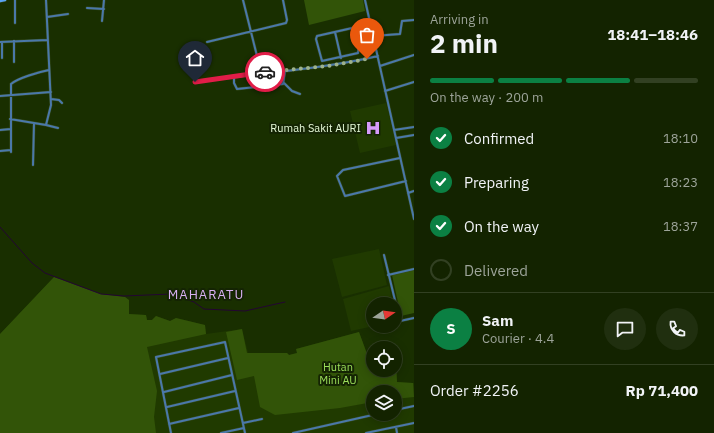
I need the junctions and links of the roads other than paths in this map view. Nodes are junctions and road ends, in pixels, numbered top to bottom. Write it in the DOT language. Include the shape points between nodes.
graph roads {
  1 [pos="15,0"];
  2 [pos="46,0"];
  3 [pos="104,0"];
  4 [pos="242,0"];
  5 [pos="283,0"];
  6 [pos="365,0"];
  7 [pos="87,8"];
  8 [pos="104,9"];
  9 [pos="68,14"];
  10 [pos="47,17"];
  11 [pos="414,20"];
  12 [pos="102,21"];
  13 [pos="15,23"];
  14 [pos="370,24"];
  15 [pos="355,27"];
  16 [pos="251,32"];
  17 [pos="334,32"];
  18 [pos="373,36"];
  19 [pos="48,40"];
  20 [pos="14,41"];
  21 [pos="1,42"];
  22 [pos="207,42"];
  23 [pos="378,56"];
  24 [pos="414,56"];
  25 [pos="2,58"];
  26 [pos="341,58"];
  27 [pos="14,62"];
  28 [pos="380,66"];
  29 [pos="49,70"];
  30 [pos="285,71"];
  31 [pos="261,72"];
  32 [pos="234,76"];
  33 [pos="195,82"];
  34 [pos="414,82"];
  35 [pos="284,83"];
  36 [pos="385,91"];
  37 [pos="51,92"];
  38 [pos="300,94"];
  39 [pos="10,95"];
  40 [pos="0,96"];
  41 [pos="51,99"];
  42 [pos="62,103"];
  43 [pos="10,119"];
  44 [pos="34,123"];
  45 [pos="46,125"];
  46 [pos="414,127"];
  47 [pos="58,128"];
  48 [pos="11,129"];
  49 [pos="0,130"];
  50 [pos="394,130"];
  51 [pos="414,135"];
  52 [pos="396,138"];
  53 [pos="0,151"];
  54 [pos="400,158"];
  55 [pos="33,165"];
  56 [pos="406,181"];
  57 [pos="414,191"];
  58 [pos="408,193"];
  59 [pos="414,220"];
  60 [pos="384,255"];
  61 [pos="414,269"];
  62 [pos="388,275"];
  63 [pos="414,318"];
  64 [pos="228,358"];
  65 [pos="160,374"];
  66 [pos="232,375"];
  67 [pos="235,391"];
  68 [pos="164,392"];
  69 [pos="414,406"];
  70 [pos="167,407"];
  71 [pos="239,408"];
  72 [pos="402,409"];
  73 [pos="366,416"];
  74 [pos="262,419"];
  75 [pos="243,423"];
  76 [pos="414,423"];
  77 [pos="169,424"];
  78 [pos="396,427"];
  79 [pos="244,428"];
  80 [pos="171,433"];
  81 [pos="221,433"];
  82 [pos="245,433"];
  83 [pos="292,433"];
  84 [pos="366,433"];
  85 [pos="397,433"];
  1 -- 13 [label="street"];
  2 -- 10 [label="street"];
  3 -- 8 [label="street"];
  4 -- 16 [label="street"];
  5 -- 16 [label="street" via="286,23"];
  6 -- 14 [label="street"];
  7 -- 8 [label="street"];
  8 -- 12 [label="street"];
  9 -- 10 [label="street"];
  10 -- 19 [label="street"];
  11 -- 18 [label="street" via="402,21 400,34"];
  14 -- 15 [label="street"];
  14 -- 18 [label="street"];
  15 -- 17 [label="street"];
  15 -- 26 [label="street" via="358,53"];
  16 -- 22 [label="street"];
  16 -- 31 [label="street"];
  17 -- 26 [label="street"];
  17 -- 26 [label="street" via="316,38 321,59 325,62"];
  18 -- 23 [label="street"];
  19 -- 20 [label="street"];
  19 -- 29 [label="street"];
  20 -- 21 [label="street"];
  20 -- 27 [label="street"];
  21 -- 25 [label="street"];
  23 -- 28 [label="street"];
  23 -- 30 [label="street" via="347,64"];
  24 -- 28 [label="street"];
  28 -- 36 [label="street"];
  29 -- 37 [label="street"];
  29 -- 39 [label="street" via="16,79 10,85"];
  30 -- 31 [label="street"];
  30 -- 35 [label="street"];
  31 -- 32 [label="street"];
  32 -- 33 [label="street"];
  32 -- 35 [label="street" via="237,89"];
  34 -- 36 [label="street"];
  35 -- 38 [label="street" via="292,91"];
  36 -- 50 [label="street"];
  37 -- 39 [label="street"];
  37 -- 41 [label="street"];
  39 -- 40 [label="street"];
  39 -- 43 [label="street"];
  41 -- 42 [label="street"];
  41 -- 45 [label="street"];
  43 -- 44 [label="street"];
  43 -- 48 [label="street"];
  44 -- 45 [label="street"];
  44 -- 55 [label="street"];
  45 -- 47 [label="street"];
  46 -- 50 [label="street"];
  48 -- 49 [label="street"];
  48 -- 53 [label="street" via="11,151"];
  50 -- 52 [label="street"];
  51 -- 52 [label="street"];
  52 -- 54 [label="street"];
  54 -- 56 [label="street"];
  54 -- 56 [label="street" via="343,170 337,176 345,196"];
  56 -- 58 [label="street"];
  57 -- 58 [label="street"];
  58 -- 59 [label="street"];
  60 -- 62 [label="street"];
  61 -- 62 [label="street"];
  62 -- 63 [label="street" via="400,321"];
  64 -- 65 [label="street"];
  64 -- 65 [label="street" via="224,342 158,356 156,359"];
  64 -- 66 [label="street"];
  65 -- 68 [label="street"];
  66 -- 67 [label="street"];
  66 -- 68 [label="street"];
  67 -- 70 [label="street"];
  67 -- 71 [label="street"];
  68 -- 70 [label="street"];
  69 -- 72 [label="street"];
  70 -- 77 [label="street"];
  71 -- 75 [label="street"];
  71 -- 77 [label="street"];
  73 -- 83 [label="street"];
  74 -- 75 [label="street"];
  75 -- 79 [label="street"];
  76 -- 78 [label="street"];
  77 -- 80 [label="street"];
  78 -- 84 [label="street"];
  78 -- 85 [label="street"];
  79 -- 81 [label="street"];
  79 -- 82 [label="street"];
}
